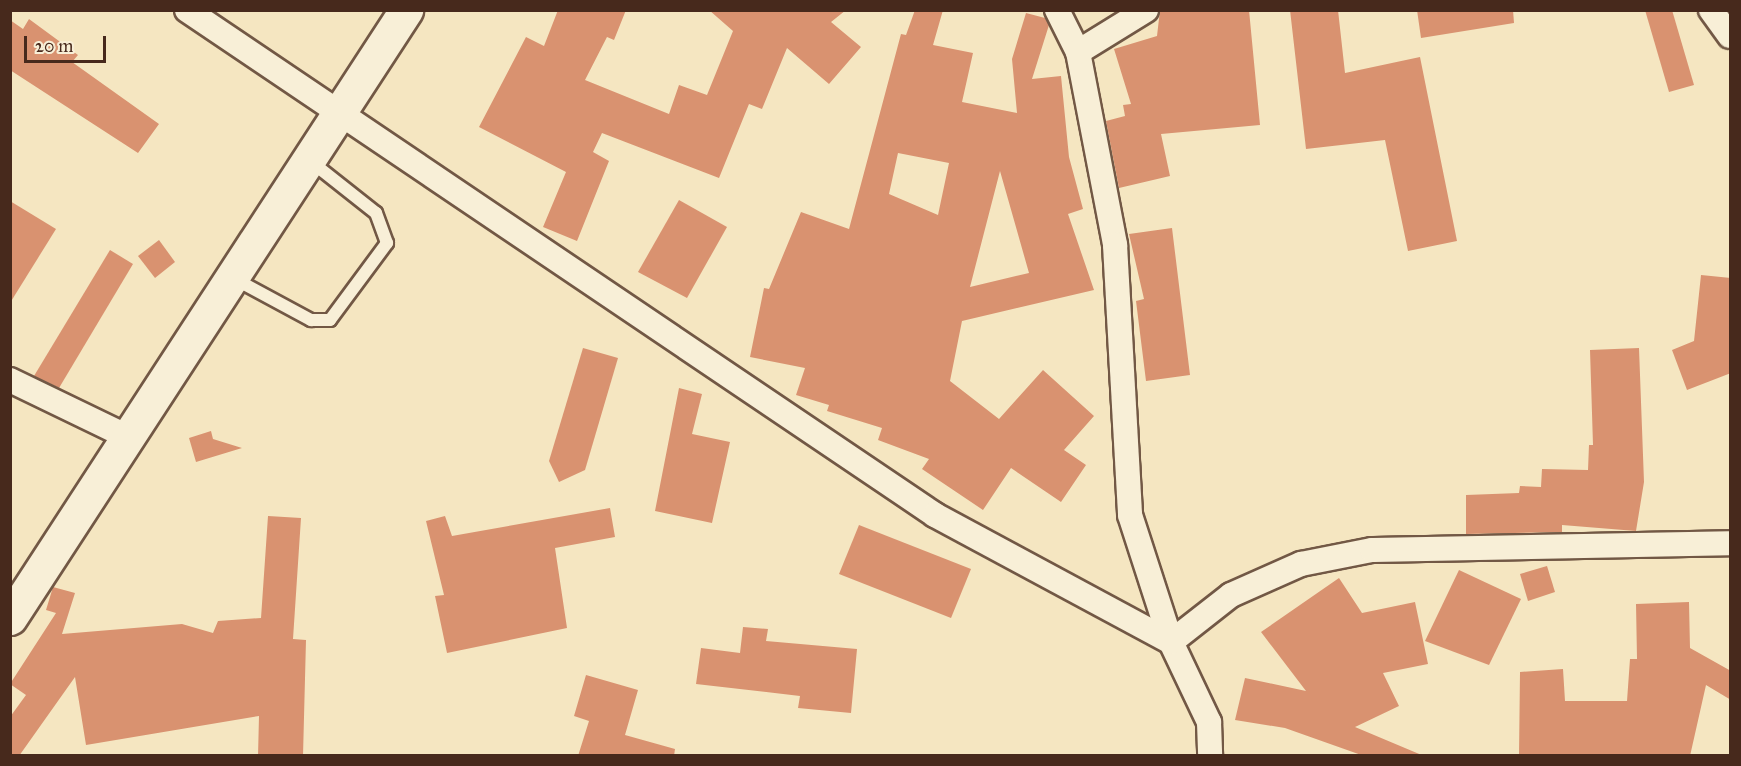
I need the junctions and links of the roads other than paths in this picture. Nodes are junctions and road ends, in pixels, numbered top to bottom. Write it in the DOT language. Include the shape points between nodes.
graph roads {
  1 [pos="186,10"];
  2 [pos="406,10"];
  3 [pos="1057,10"];
  4 [pos="1146,10"];
  5 [pos="1711,10"];
  6 [pos="1731,36"];
  7 [pos="1078,52"];
  8 [pos="339,113"];
  9 [pos="309,160"];
  10 [pos="232,278"];
  11 [pos="10,380"];
  12 [pos="129,437"];
  13 [pos="1731,543"];
  14 [pos="10,618"];
  15 [pos="1171,642"];
  16 [pos="1210,756"];
  1 -- 8 [label="street"];
  2 -- 8 [label="main road"];
  3 -- 7 [label="street"];
  4 -- 7 [label="street"];
  5 -- 6 [label="street"];
  7 -- 15 [label="street" via="1115,245 1130,515"];
  8 -- 9 [label="main road"];
  8 -- 15 [label="street" via="934,515"];
  9 -- 10 [label="main road"];
  9 -- 10 [label="lane" via="375,213 387,243 330,320 311,321"];
  10 -- 12 [label="main road"];
  11 -- 12 [label="street"];
  12 -- 14 [label="main road"];
  13 -- 15 [label="street" via="1372,550 1301,564 1231,595"];
  15 -- 16 [label="street" via="1209,722"];
}
